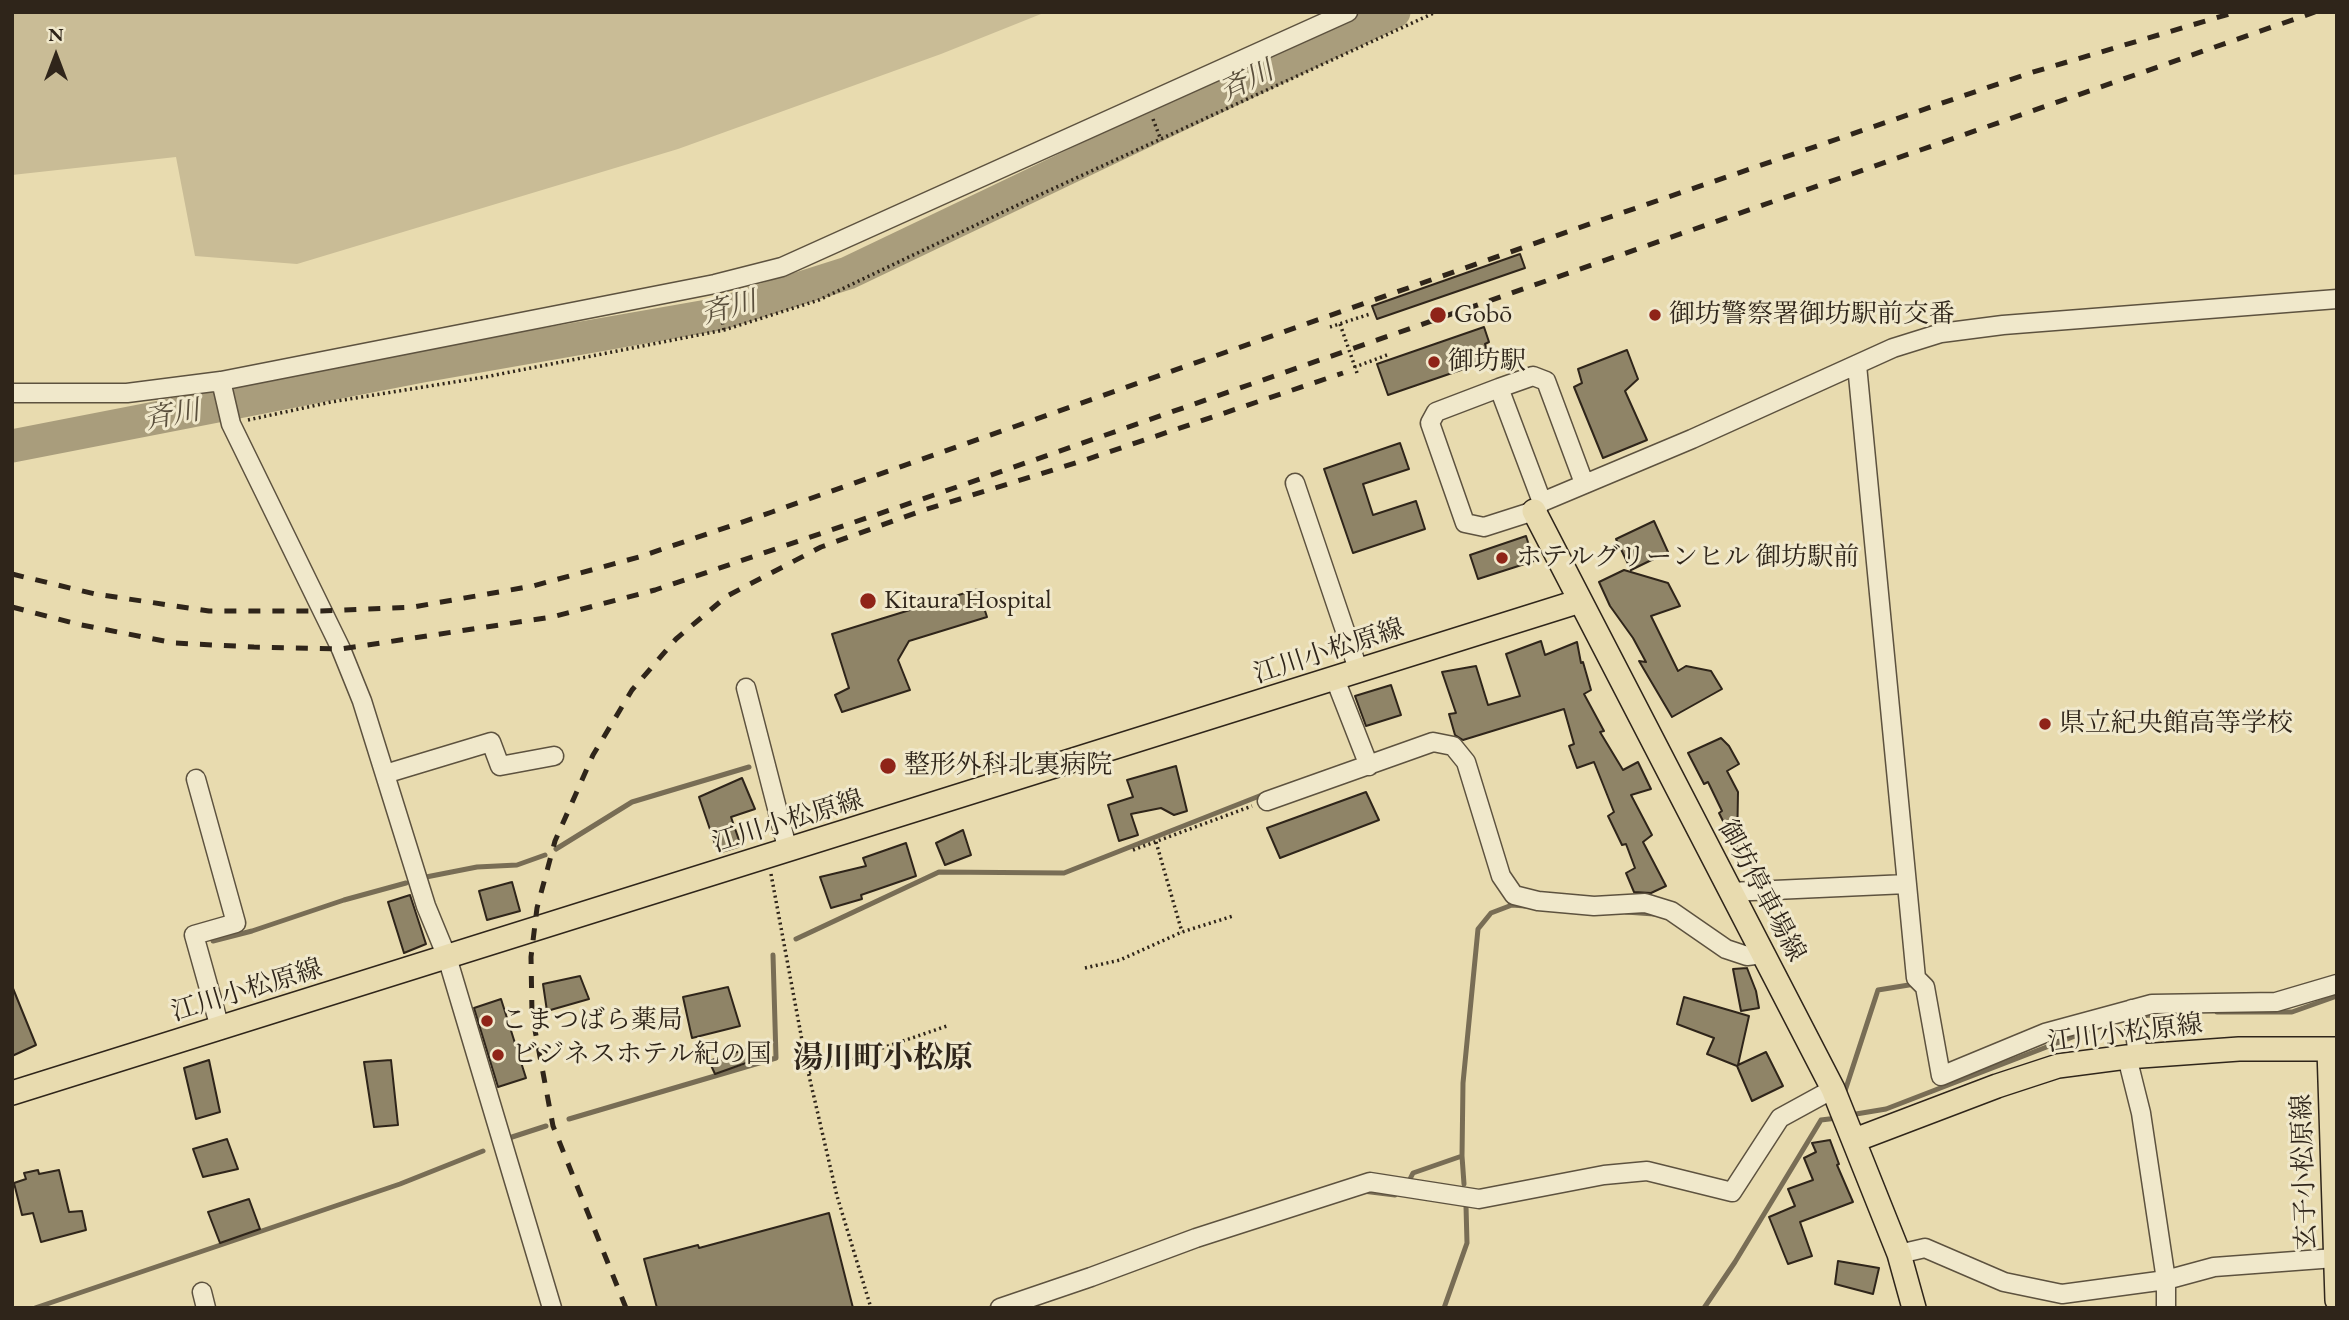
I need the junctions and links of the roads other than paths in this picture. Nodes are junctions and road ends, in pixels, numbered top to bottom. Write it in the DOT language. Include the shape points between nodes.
graph roads {
  1 [pos="1348,12"];
  2 [pos="2337,299"];
  3 [pos="1857,365"];
  4 [pos="221,381"];
  5 [pos="1499,388"];
  6 [pos="12,393"];
  7 [pos="1295,483"];
  8 [pos="1584,483"];
  9 [pos="1538,506"];
  10 [pos="1580,601"];
  11 [pos="1359,672"];
  12 [pos="1335,679"];
  13 [pos="746,688"];
  14 [pos="554,756"];
  15 [pos="1369,766"];
  16 [pos="384,774"];
  17 [pos="196,779"];
  18 [pos="1267,800"];
  19 [pos="777,854"];
  20 [pos="1907,884"];
  21 [pos="1730,892"];
  22 [pos="1763,954"];
  23 [pos="447,957"];
  24 [pos="2337,984"];
  25 [pos="2132,1010"];
  26 [pos="220,1028"];
  27 [pos="2333,1049"];
  28 [pos="2134,1056"];
  29 [pos="1833,1089"];
  30 [pos="12,1093"];
  31 [pos="1855,1140"];
  32 [pos="1899,1254"];
  33 [pos="2335,1258"];
  34 [pos="2166,1280"];
  35 [pos="2337,1300"];
  36 [pos="552,1308"];
  37 [pos="1000,1308"];
  38 [pos="1914,1308"];
  39 [pos="2166,1308"];
  1 -- 4 [label="street" via="782,267"];
  2 -- 3 [label="street" via="2003,325 1893,348"];
  3 -- 8 [label="street"];
  3 -- 20 [label="street"];
  4 -- 6 [label="street" via="127,393"];
  4 -- 16 [label="street" via="231,424 341,649"];
  5 -- 8 [label="street" via="1533,376 1546,381"];
  5 -- 9 [label="street"];
  5 -- 9 [label="street" via="1436,412 1430,423 1465,523 1483,527"];
  7 -- 11 [label="street"];
  8 -- 9 [label="street"];
  9 -- 10 [label="main road, 御坊停車場線"];
  10 -- 11 [label="main road, 江川小松原線"];
  10 -- 21 [label="main road, 御坊停車場線"];
  11 -- 12 [label="main road, 江川小松原線"];
  12 -- 15 [label="street"];
  12 -- 19 [label="main road, 江川小松原線"];
  13 -- 19 [label="street"];
  14 -- 16 [label="street" via="500,766 491,742"];
  15 -- 18 [label="street"];
  15 -- 22 [label="street" via="1433,742 1453,746 1466,762 1501,876 1514,895 1594,906 1645,903 1671,911 1726,949 1747,956"];
  16 -- 23 [label="street"];
  17 -- 26 [label="street" via="236,923 194,934"];
  19 -- 23 [label="main road, 江川小松原線"];
  20 -- 21 [label="street"];
  20 -- 25 [label="street" via="1916,978 1925,987 1941,1076 2045,1033"];
  21 -- 22 [label="main road, 御坊停車場線"];
  22 -- 29 [label="main road, 御坊停車場線"];
  23 -- 26 [label="main road, 江川小松原線"];
  23 -- 36 [label="street"];
  24 -- 25 [label="street" via="2276,1002 2152,1004"];
  25 -- 28 [label="street"];
  26 -- 30 [label="main road, 江川小松原線"];
  27 -- 28 [label="main road, 江川小松原線"];
  27 -- 33 [label="main road, 玄子小松原線"];
  28 -- 31 [label="main road, 江川小松原線" via="2058,1066"];
  28 -- 34 [label="street"];
  29 -- 31 [label="main road, 御坊停車場線"];
  29 -- 37 [label="street" via="1780,1118 1732,1192 1647,1171 1479,1199 1370,1182"];
  31 -- 32 [label="main road, 御坊停車場線"];
  32 -- 34 [label="street" via="1925,1248 2004,1282 2062,1294"];
  32 -- 38 [label="main road, 御坊停車場線"];
  33 -- 34 [label="street" via="2214,1267"];
  33 -- 35 [label="main road, 玄子小松原線"];
  34 -- 39 [label="street"];
}
